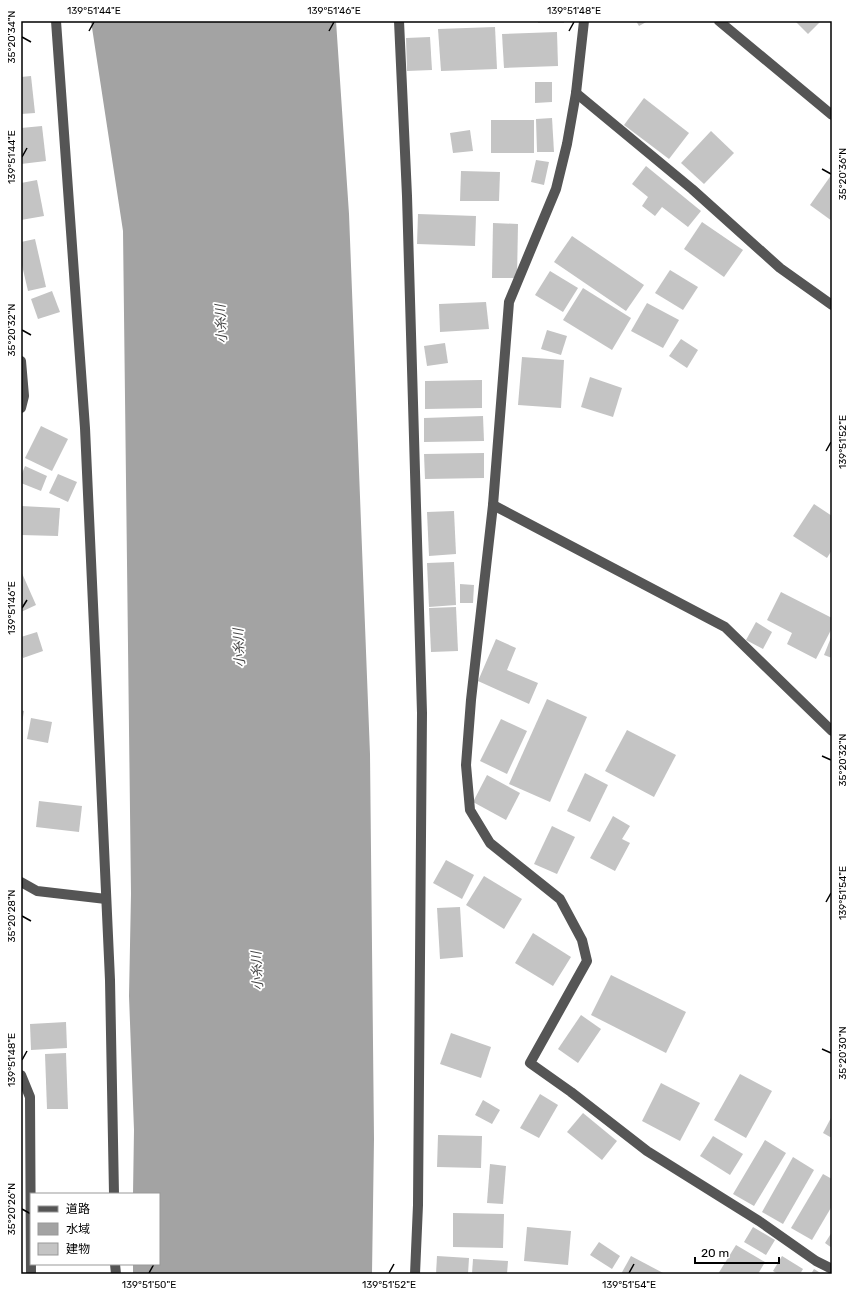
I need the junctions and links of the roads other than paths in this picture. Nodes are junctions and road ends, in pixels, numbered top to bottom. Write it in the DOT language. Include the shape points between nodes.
graph roads {
  1 [pos="56,21"];
  2 [pos="399,21"];
  3 [pos="584,21"];
  4 [pos="719,21"];
  5 [pos="576,93"];
  6 [pos="832,115"];
  7 [pos="832,304"];
  8 [pos="21,361"];
  9 [pos="21,408"];
  10 [pos="493,505"];
  11 [pos="832,731"];
  12 [pos="21,882"];
  13 [pos="106,899"];
  14 [pos="21,1075"];
  15 [pos="31,1193"];
  16 [pos="114,1193"];
  17 [pos="832,1269"];
  18 [pos="416,1274"];
  1 -- 13 [label="street" via="85,428"];
  2 -- 18 [label="street" via="407,196 422,713"];
  3 -- 5 [label="street"];
  4 -- 6 [label="street"];
  5 -- 7 [label="street" via="692,189 780,268"];
  5 -- 10 [label="street" via="556,189 509,302"];
  8 -- 9 [label="street" via="24,396"];
  10 -- 11 [label="street" via="725,627"];
  10 -- 17 [label="street" via="466,765 470,810 490,843 560,899 582,940 587,961 530,1062 647,1151"];
  12 -- 13 [label="street" via="37,891"];
  13 -- 16 [label="street"];
  14 -- 15 [label="street" via="30,1097"];
}
